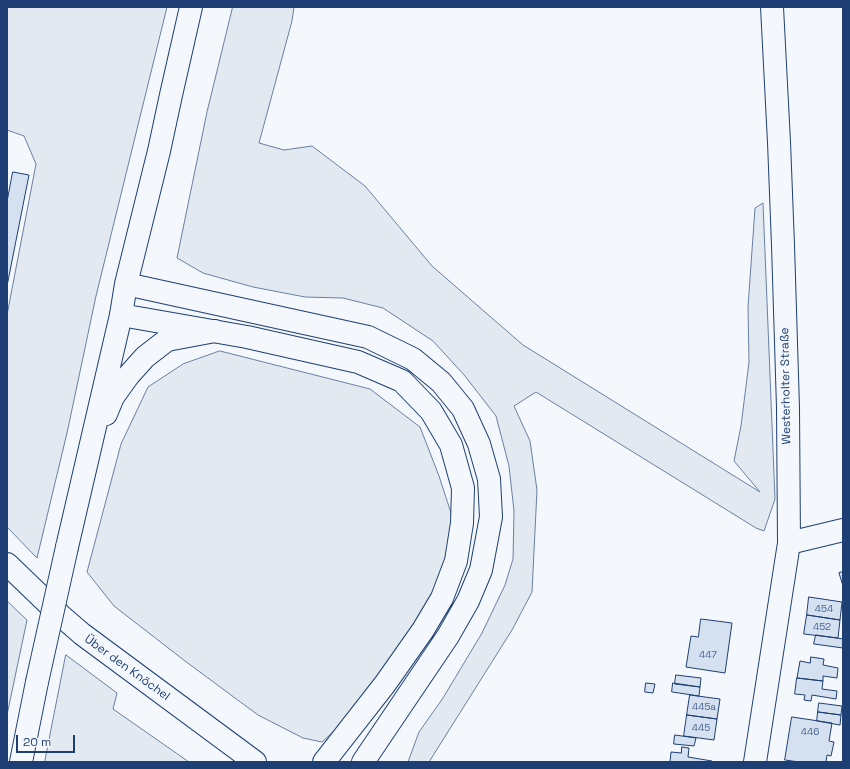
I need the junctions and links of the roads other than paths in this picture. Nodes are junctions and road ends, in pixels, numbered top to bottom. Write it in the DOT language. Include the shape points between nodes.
graph roads {
  1 [pos="191,7"];
  2 [pos="772,7"];
  3 [pos="126,284"];
  4 [pos="120,315"];
  5 [pos="215,331"];
  6 [pos="88,457"];
  7 [pos="843,530"];
  8 [pos="789,543"];
  9 [pos="7,564"];
  10 [pos="376,752"];
  11 [pos="21,762"];
  12 [pos="255,762"];
  13 [pos="324,762"];
  14 [pos="363,762"];
  15 [pos="755,762"];
  1 -- 3 [label="main road"];
  2 -- 8 [label="main road, Westerholter Straße" via="788,408"];
  3 -- 4 [label="main road"];
  3 -- 10 [label="main road" via="368,337 413,359 441,382 463,409 479,444 489,478 491,517 481,570 468,601 448,636"];
  4 -- 5 [label="main road"];
  4 -- 6 [label="main road"];
  5 -- 6 [label="main road" via="167,340 145,357 113,397"];
  5 -- 13 [label="main road" via="358,362 402,382 431,411 451,445 463,488 462,523 456,561 442,598 385,684"];
  6 -- 11 [label="main road, bridge"];
  7 -- 8 [label="main road"];
  8 -- 15 [label="main road, Westerholter Straße"];
  9 -- 12 [label="main road, Über den Knöchel" via="82,634"];
  10 -- 14 [label="main road"];
}
